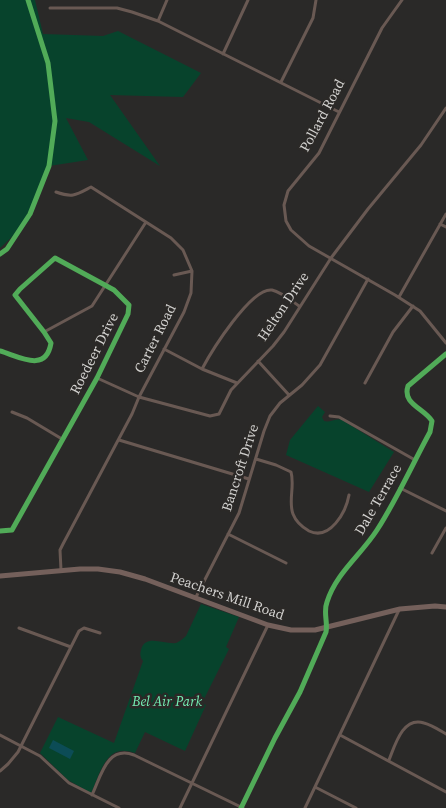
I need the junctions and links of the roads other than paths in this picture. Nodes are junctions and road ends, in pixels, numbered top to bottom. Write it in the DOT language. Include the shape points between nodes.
graph roads {
  1 [pos="167,0"];
  2 [pos="248,0"];
  3 [pos="316,0"];
  4 [pos="402,0"];
  5 [pos="50,8"];
  6 [pos="158,21"];
  7 [pos="223,54"];
  8 [pos="281,82"];
  9 [pos="446,108"];
  10 [pos="339,112"];
  11 [pos="56,192"];
  12 [pos="446,214"];
  13 [pos="146,222"];
  14 [pos="440,224"];
  15 [pos="446,227"];
  16 [pos="331,258"];
  17 [pos="192,271"];
  18 [pos="174,275"];
  19 [pos="368,279"];
  20 [pos="106,286"];
  21 [pos="399,297"];
  22 [pos="299,306"];
  23 [pos="412,306"];
  24 [pos="44,332"];
  25 [pos="446,343"];
  26 [pos="164,349"];
  27 [pos="0,351"];
  28 [pos="446,354"];
  29 [pos="258,361"];
  30 [pos="202,369"];
  31 [pos="97,378"];
  32 [pos="237,383"];
  33 [pos="365,383"];
  34 [pos="289,395"];
  35 [pos="139,397"];
  36 [pos="12,412"];
  37 [pos="330,416"];
  38 [pos="62,439"];
  39 [pos="119,440"];
  40 [pos="256,459"];
  41 [pos="415,460"];
  42 [pos="249,479"];
  43 [pos="400,488"];
  44 [pos="349,495"];
  45 [pos="446,511"];
  46 [pos="446,528"];
  47 [pos="0,531"];
  48 [pos="228,534"];
  49 [pos="432,553"];
  50 [pos="286,563"];
  51 [pos="61,570"];
  52 [pos="0,576"];
  53 [pos="196,598"];
  54 [pos="446,607"];
  55 [pos="400,609"];
  56 [pos="268,625"];
  57 [pos="327,627"];
  58 [pos="19,628"];
  59 [pos="100,633"];
  60 [pos="71,647"];
  61 [pos="446,734"];
  62 [pos="0,735"];
  63 [pos="340,735"];
  64 [pos="21,745"];
  65 [pos="389,760"];
  66 [pos="0,771"];
  67 [pos="192,783"];
  68 [pos="315,787"];
  69 [pos="446,792"];
  70 [pos="92,795"];
  71 [pos="119,808"];
  72 [pos="180,808"];
  73 [pos="242,808"];
  74 [pos="305,808"];
  75 [pos="356,808"];
  1 -- 6 [label="street"];
  2 -- 7 [label="street"];
  3 -- 8 [label="street" via="313,18"];
  4 -- 10 [label="street, Pollard Road" via="382,28"];
  5 -- 6 [label="street" via="116,8"];
  6 -- 7 [label="street"];
  7 -- 8 [label="street"];
  8 -- 10 [label="street"];
  9 -- 16 [label="street, Helton Drive" via="421,145"];
  10 -- 16 [label="street, Pollard Road" via="319,153 288,191 284,205 291,230 309,246"];
  11 -- 13 [label="street, Carter Road" via="68,196 91,187"];
  12 -- 14 [label="street"];
  13 -- 17 [label="street, Carter Road" via="183,250"];
  13 -- 20 [label="street"];
  14 -- 15 [label="street"];
  14 -- 21 [label="street"];
  16 -- 19 [label="street, Pollard Road"];
  16 -- 22 [label="street, Helton Drive"];
  17 -- 18 [label="street"];
  17 -- 26 [label="street, Carter Road" via="191,294"];
  19 -- 21 [label="street, Pollard Road"];
  19 -- 34 [label="street, Bancroft Drive" via="320,365"];
  20 -- 24 [label="street" via="92,306"];
  20 -- 24 [label="street, Roedeer Drive" via="55,258 15,295"];
  20 -- 31 [label="street, Roedeer Drive" via="129,305 128,314"];
  21 -- 23 [label="street, Pollard Road"];
  22 -- 29 [label="street, Helton Drive" via="284,332"];
  22 -- 30 [label="street" via="273,290 258,294 231,324"];
  23 -- 25 [label="street, Pollard Road"];
  23 -- 33 [label="street" via="393,332"];
  24 -- 27 [label="street" via="51,343 44,358 38,361"];
  26 -- 30 [label="street"];
  26 -- 35 [label="street, Carter Road"];
  28 -- 41 [label="street, Dale Terrace" via="407,388 408,399 428,415 432,423"];
  29 -- 32 [label="street, Helton Drive"];
  29 -- 34 [label="street"];
  30 -- 32 [label="street"];
  31 -- 35 [label="street, Helton Drive"];
  31 -- 38 [label="street, Roedeer Drive"];
  32 -- 35 [label="street, Helton Drive" via="219,414 210,416"];
  34 -- 40 [label="street, Bancroft Drive" via="268,420"];
  35 -- 39 [label="street, Carter Road"];
  36 -- 38 [label="street"];
  37 -- 41 [label="street" via="339,417"];
  38 -- 47 [label="street, Roedeer Drive" via="12,530"];
  39 -- 42 [label="street"];
  39 -- 51 [label="street, Carter Road" via="60,550"];
  40 -- 42 [label="street, Bancroft Drive"];
  40 -- 44 [label="street" via="291,472 292,512 295,520 313,533 321,533 337,522"];
  41 -- 43 [label="street, Dale Terrace"];
  42 -- 48 [label="street, Bancroft Drive" via="241,508"];
  43 -- 45 [label="street"];
  43 -- 57 [label="street, Dale Terrace" via="379,527 346,567 329,597 325,608"];
  46 -- 49 [label="street"];
  48 -- 50 [label="street"];
  48 -- 53 [label="street, Bancroft Drive"];
  51 -- 52 [label="main road, Peachers Mill Road"];
  51 -- 53 [label="main road, Peachers Mill Road" via="120,572"];
  53 -- 56 [label="main road, Peachers Mill Road"];
  54 -- 55 [label="main road, Peachers Mill Road"];
  55 -- 57 [label="main road, Peachers Mill Road"];
  55 -- 63 [label="street"];
  56 -- 57 [label="main road, Peachers Mill Road" via="299,631"];
  56 -- 67 [label="street"];
  57 -- 73 [label="street, Dale Terrace" via="300,692 272,742"];
  58 -- 60 [label="street"];
  59 -- 60 [label="street" via="83,628 78,631"];
  60 -- 64 [label="street"];
  61 -- 65 [label="street" via="423,722 409,724"];
  62 -- 64 [label="street"];
  63 -- 65 [label="street"];
  63 -- 68 [label="street"];
  64 -- 66 [label="street"];
  64 -- 70 [label="street" via="40,756 69,782"];
  65 -- 69 [label="street"];
  67 -- 70 [label="street" via="123,752 108,761"];
  67 -- 72 [label="street"];
  67 -- 73 [label="street"];
  68 -- 74 [label="street"];
  68 -- 75 [label="street"];
  70 -- 71 [label="street"];
}
